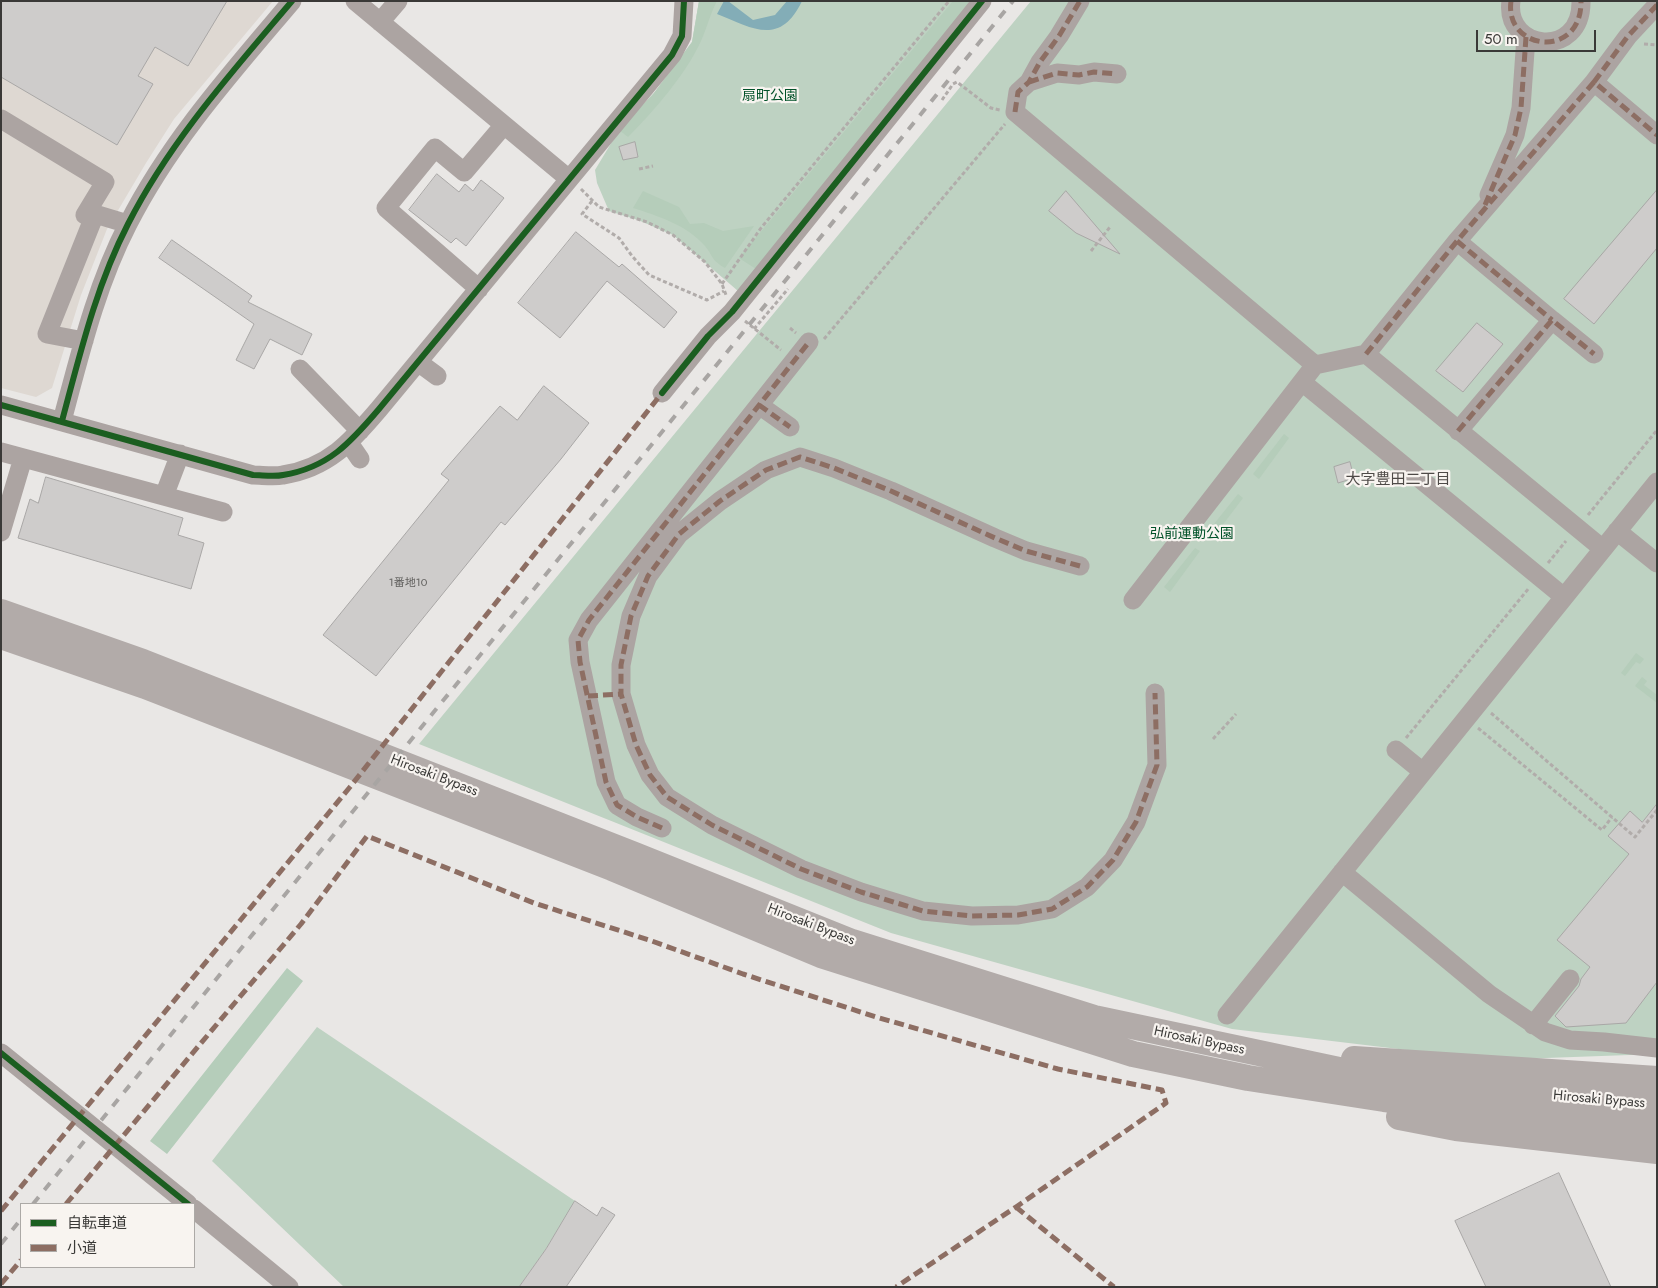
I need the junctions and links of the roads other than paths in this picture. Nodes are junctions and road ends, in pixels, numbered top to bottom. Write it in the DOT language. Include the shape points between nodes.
graph roads {
  1 [pos="292,1"];
  2 [pos="355,1"];
  3 [pos="398,1"];
  4 [pos="684,1"];
  5 [pos="982,1"];
  6 [pos="1080,1"];
  7 [pos="1511,1"];
  8 [pos="1581,1"];
  9 [pos="1654,8"];
  10 [pos="380,22"];
  11 [pos="1526,37"];
  12 [pos="1117,74"];
  13 [pos="1029,82"];
  14 [pos="1594,82"];
  15 [pos="1,119"];
  16 [pos="504,125"];
  17 [pos="1657,135"];
  18 [pos="569,179"];
  19 [pos="94,214"];
  20 [pos="1480,214"];
  21 [pos="128,224"];
  22 [pos="1457,241"];
  23 [pos="478,289"];
  24 [pos="1552,320"];
  25 [pos="84,341"];
  26 [pos="816,341"];
  27 [pos="1366,354"];
  28 [pos="1594,354"];
  29 [pos="418,362"];
  30 [pos="1315,365"];
  31 [pos="300,369"];
  32 [pos="437,376"];
  33 [pos="1302,382"];
  34 [pos="662,393"];
  35 [pos="1,405"];
  36 [pos="759,405"];
  37 [pos="62,421"];
  38 [pos="790,427"];
  39 [pos="1458,431"];
  40 [pos="354,437"];
  41 [pos="1,452"];
  42 [pos="180,454"];
  43 [pos="23,458"];
  44 [pos="360,459"];
  45 [pos="1657,482"];
  46 [pos="164,496"];
  47 [pos="223,512"];
  48 [pos="1617,531"];
  49 [pos="1,532"];
  50 [pos="1603,549"];
  51 [pos="1657,563"];
  52 [pos="1080,566"];
  53 [pos="1564,597"];
  54 [pos="1133,600"];
  55 [pos="1,612"];
  56 [pos="1,636"];
  57 [pos="1155,693"];
  58 [pos="621,694"];
  59 [pos="588,696"];
  60 [pos="1399,746"];
  61 [pos="356,757"];
  62 [pos="1423,772"];
  63 [pos="403,776"];
  64 [pos="662,828"];
  65 [pos="1342,872"];
  66 [pos="1570,979"];
  67 [pos="1227,1015"];
  68 [pos="1533,1025"];
  69 [pos="1657,1048"];
  70 [pos="1,1053"];
  71 [pos="1258,1053"];
  72 [pos="1248,1078"];
  73 [pos="1657,1079"];
  74 [pos="1657,1105"];
  75 [pos="1657,1127"];
  76 [pos="1657,1151"];
  77 [pos="187,1203"];
  78 [pos="195,1210"];
  79 [pos="289,1287"];
  1 -- 21 [label="street" via="180,138"];
  2 -- 10 [label="street"];
  3 -- 10 [label="street"];
  4 -- 18 [label="street" via="682,36 672,55"];
  5 -- 34 [label="street" via="735,314 708,336"];
  6 -- 13 [label="street"];
  7 -- 11 [label="street" via="1512,19"];
  8 -- 11 [label="street" via="1577,25 1560,40 1548,43"];
  9 -- 14 [label="street" via="1628,36"];
  10 -- 16 [label="street"];
  11 -- 20 [label="street" via="1521,108 1514,136"];
  12 -- 13 [label="street" via="1058,73"];
  13 -- 30 [label="street" via="1018,92 1015,112"];
  14 -- 17 [label="street"];
  14 -- 20 [label="street"];
  15 -- 19 [label="street" via="105,182 85,215"];
  16 -- 18 [label="street"];
  16 -- 23 [label="street" via="464,172 435,148 386,208"];
  18 -- 23 [label="street"];
  19 -- 21 [label="street"];
  19 -- 25 [label="street" via="47,334"];
  20 -- 22 [label="street"];
  21 -- 25 [label="street" via="106,272"];
  22 -- 24 [label="street"];
  22 -- 27 [label="street"];
  23 -- 29 [label="street"];
  24 -- 28 [label="street"];
  24 -- 39 [label="street"];
  25 -- 37 [label="street"];
  26 -- 36 [label="street" via="794,361"];
  27 -- 30 [label="street"];
  27 -- 39 [label="street"];
  29 -- 32 [label="street"];
  29 -- 40 [label="street"];
  30 -- 33 [label="street"];
  31 -- 40 [label="street"];
  33 -- 53 [label="street"];
  33 -- 54 [label="street"];
  35 -- 37 [label="street"];
  36 -- 38 [label="street"];
  36 -- 59 [label="street" via="589,620 578,640"];
  37 -- 42 [label="street"];
  39 -- 50 [label="street"];
  40 -- 42 [label="street" via="318,465 283,475 253,475"];
  40 -- 44 [label="street"];
  41 -- 43 [label="street"];
  42 -- 46 [label="street"];
  43 -- 46 [label="street"];
  43 -- 49 [label="street"];
  45 -- 48 [label="street"];
  46 -- 47 [label="street"];
  48 -- 50 [label="street"];
  48 -- 51 [label="street"];
  50 -- 53 [label="street"];
  52 -- 58 [label="street" via="1026,551 891,491 800,457 766,470 679,534 648,576 631,616 621,665"];
  53 -- 62 [label="street"];
  55 -- 61 [label="highway, Hirosaki Bypass" via="143,662"];
  56 -- 61 [label="highway, Hirosaki Bypass"];
  57 -- 58 [label="street" via="1157,765 1136,822 1113,860 1087,887 1052,909 1018,915 981,916 923,911 861,892 801,869 712,825 667,797 650,775 636,745"];
  58 -- 59 [label="street"];
  59 -- 64 [label="street" via="606,782 617,805"];
  60 -- 62 [label="street"];
  61 -- 63 [label="highway, Hirosaki Bypass"];
  62 -- 65 [label="street"];
  63 -- 71 [label="highway, Hirosaki Bypass" via="852,942 1094,1018"];
  63 -- 72 [label="highway, Hirosaki Bypass" via="821,955 1133,1054"];
  65 -- 67 [label="street"];
  65 -- 68 [label="street" via="1473,981"];
  66 -- 68 [label="street"];
  68 -- 69 [label="street" via="1570,1040"];
  70 -- 77 [label="street"];
  71 -- 73 [label="highway"];
  71 -- 74 [label="highway, Hirosaki Bypass" via="1405,1084"];
  72 -- 75 [label="highway, Hirosaki Bypass" via="1394,1100"];
  72 -- 76 [label="highway" via="1385,1114 1456,1128"];
  78 -- 79 [label="street"];
}
